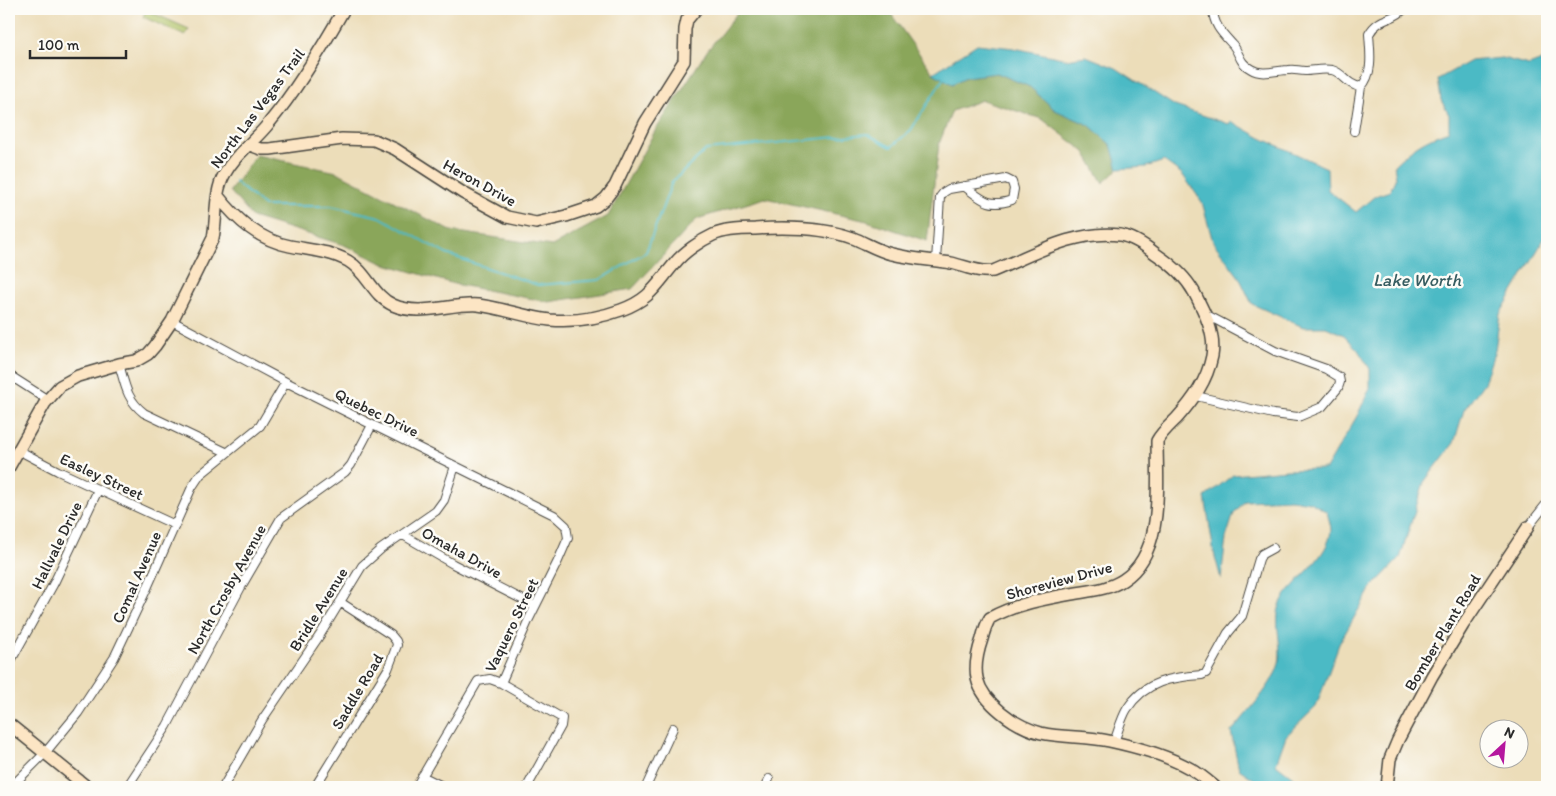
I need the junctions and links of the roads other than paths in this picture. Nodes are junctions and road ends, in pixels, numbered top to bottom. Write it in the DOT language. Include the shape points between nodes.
graph roads {
  1 [pos="344,9"];
  2 [pos="696,9"];
  3 [pos="1213,9"];
  4 [pos="1404,9"];
  5 [pos="1361,87"];
  6 [pos="1354,131"];
  7 [pos="250,145"];
  8 [pos="964,186"];
  9 [pos="218,196"];
  10 [pos="936,261"];
  11 [pos="1205,314"];
  12 [pos="172,321"];
  13 [pos="119,364"];
  14 [pos="9,375"];
  15 [pos="286,382"];
  16 [pos="1196,396"];
  17 [pos="48,400"];
  18 [pos="372,425"];
  19 [pos="18,450"];
  20 [pos="226,452"];
  21 [pos="455,466"];
  22 [pos="9,467"];
  23 [pos="98,490"];
  24 [pos="1547,503"];
  25 [pos="174,525"];
  26 [pos="1528,526"];
  27 [pos="566,529"];
  28 [pos="403,535"];
  29 [pos="1273,548"];
  30 [pos="340,602"];
  31 [pos="535,606"];
  32 [pos="9,664"];
  33 [pos="501,683"];
  34 [pos="9,724"];
  35 [pos="673,728"];
  36 [pos="1114,742"];
  37 [pos="45,753"];
  38 [pos="422,776"];
  39 [pos="769,779"];
  40 [pos="11,787"];
  41 [pos="87,787"];
  42 [pos="127,787"];
  43 [pos="223,787"];
  44 [pos="315,787"];
  45 [pos="416,787"];
  46 [pos="444,787"];
  47 [pos="527,787"];
  48 [pos="646,787"];
  49 [pos="765,787"];
  50 [pos="1215,787"];
  51 [pos="1387,787"];
  1 -- 7 [label="street, North Las Vegas Trail" via="316,58"];
  2 -- 7 [label="street, Heron Drive" via="687,20 684,62 645,123 615,186 596,206 566,216 536,224 507,217 462,193 395,149 374,140 342,139 270,149"];
  3 -- 5 [label="street" via="1218,28 1236,48 1240,60 1252,70 1329,69 1353,86"];
  4 -- 5 [label="street" via="1380,21 1370,31 1368,74"];
  5 -- 6 [label="street"];
  7 -- 9 [label="street, North Las Vegas Trail" via="224,174"];
  8 -- 8 [label="street" via="1006,179 1012,182 1014,189 1012,200 992,204"];
  8 -- 10 [label="street" via="949,188 940,196"];
  9 -- 10 [label="street, Shoreview Drive" via="233,215 252,230 271,241 322,251 348,261 361,271 386,301 412,310 477,305 548,320 592,317 621,310 651,293 683,254 712,235 751,229 790,227 832,233 851,237 889,254"];
  9 -- 12 [label="street, North Las Vegas Trail" via="213,238"];
  10 -- 11 [label="street, Shoreview Drive" via="987,272 1074,239 1121,235 1140,243 1168,262 1192,288"];
  11 -- 16 [label="street, Shoreview Drive" via="1211,334 1212,356"];
  11 -- 16 [label="street" via="1275,351 1326,369 1339,377 1340,382 1322,407 1298,417"];
  12 -- 13 [label="street, North Las Vegas Trail" via="148,354"];
  12 -- 15 [label="street, Quebec Drive"];
  13 -- 17 [label="street, North Las Vegas Trail" via="78,376 60,386"];
  13 -- 20 [label="street" via="128,398 135,406"];
  14 -- 17 [label="street"];
  15 -- 18 [label="street, Quebec Drive"];
  15 -- 20 [label="street, Comal Avenue" via="260,426"];
  16 -- 36 [label="street, Shoreview Drive" via="1157,441 1153,534 1136,568 1122,581 1108,587 1017,606 990,618 977,652 979,686 985,699 1008,718 1040,732"];
  17 -- 19 [label="street, North Las Vegas Trail"];
  18 -- 21 [label="street, Quebec Drive"];
  18 -- 42 [label="street, North Crosby Avenue" via="351,465 281,518 167,726"];
  19 -- 22 [label="street, North Las Vegas Trail"];
  19 -- 23 [label="street, Easley Street"];
  20 -- 25 [label="street, Comal Avenue" via="200,475"];
  21 -- 27 [label="street, Quebec Drive" via="554,515"];
  21 -- 28 [label="street, Bridle Avenue" via="444,500 436,511"];
  23 -- 25 [label="street, Easley Street"];
  23 -- 32 [label="street, Hallvale Drive" via="54,583"];
  24 -- 26 [label="street, Bomber Plant Road"];
  25 -- 37 [label="street, Comal Avenue" via="114,658 78,712"];
  26 -- 51 [label="street, Bomber Plant Road" via="1432,676 1390,759"];
  27 -- 31 [label="street, Vaquero Street" via="568,538"];
  28 -- 30 [label="street, Bridle Avenue" via="362,566"];
  28 -- 31 [label="street, Omaha Drive"];
  29 -- 36 [label="street" via="1259,559 1242,616 1228,633 1206,673 1164,680 1139,695 1126,711"];
  30 -- 43 [label="street, Bridle Avenue" via="262,720"];
  30 -- 44 [label="street, Saddle Road" via="390,635 397,645 388,669"];
  31 -- 33 [label="street, Vaquero Street"];
  33 -- 38 [label="street, Vaquero Street" via="490,679 478,681"];
  33 -- 47 [label="street" via="562,718 561,726"];
  34 -- 37 [label="street"];
  35 -- 48 [label="street"];
  36 -- 50 [label="street, Shoreview Drive" via="1176,761"];
  37 -- 40 [label="street, Comal Avenue"];
  37 -- 41 [label="street"];
  38 -- 45 [label="street, Vaquero Street"];
  38 -- 46 [label="street"];
  39 -- 49 [label="street"];
}
